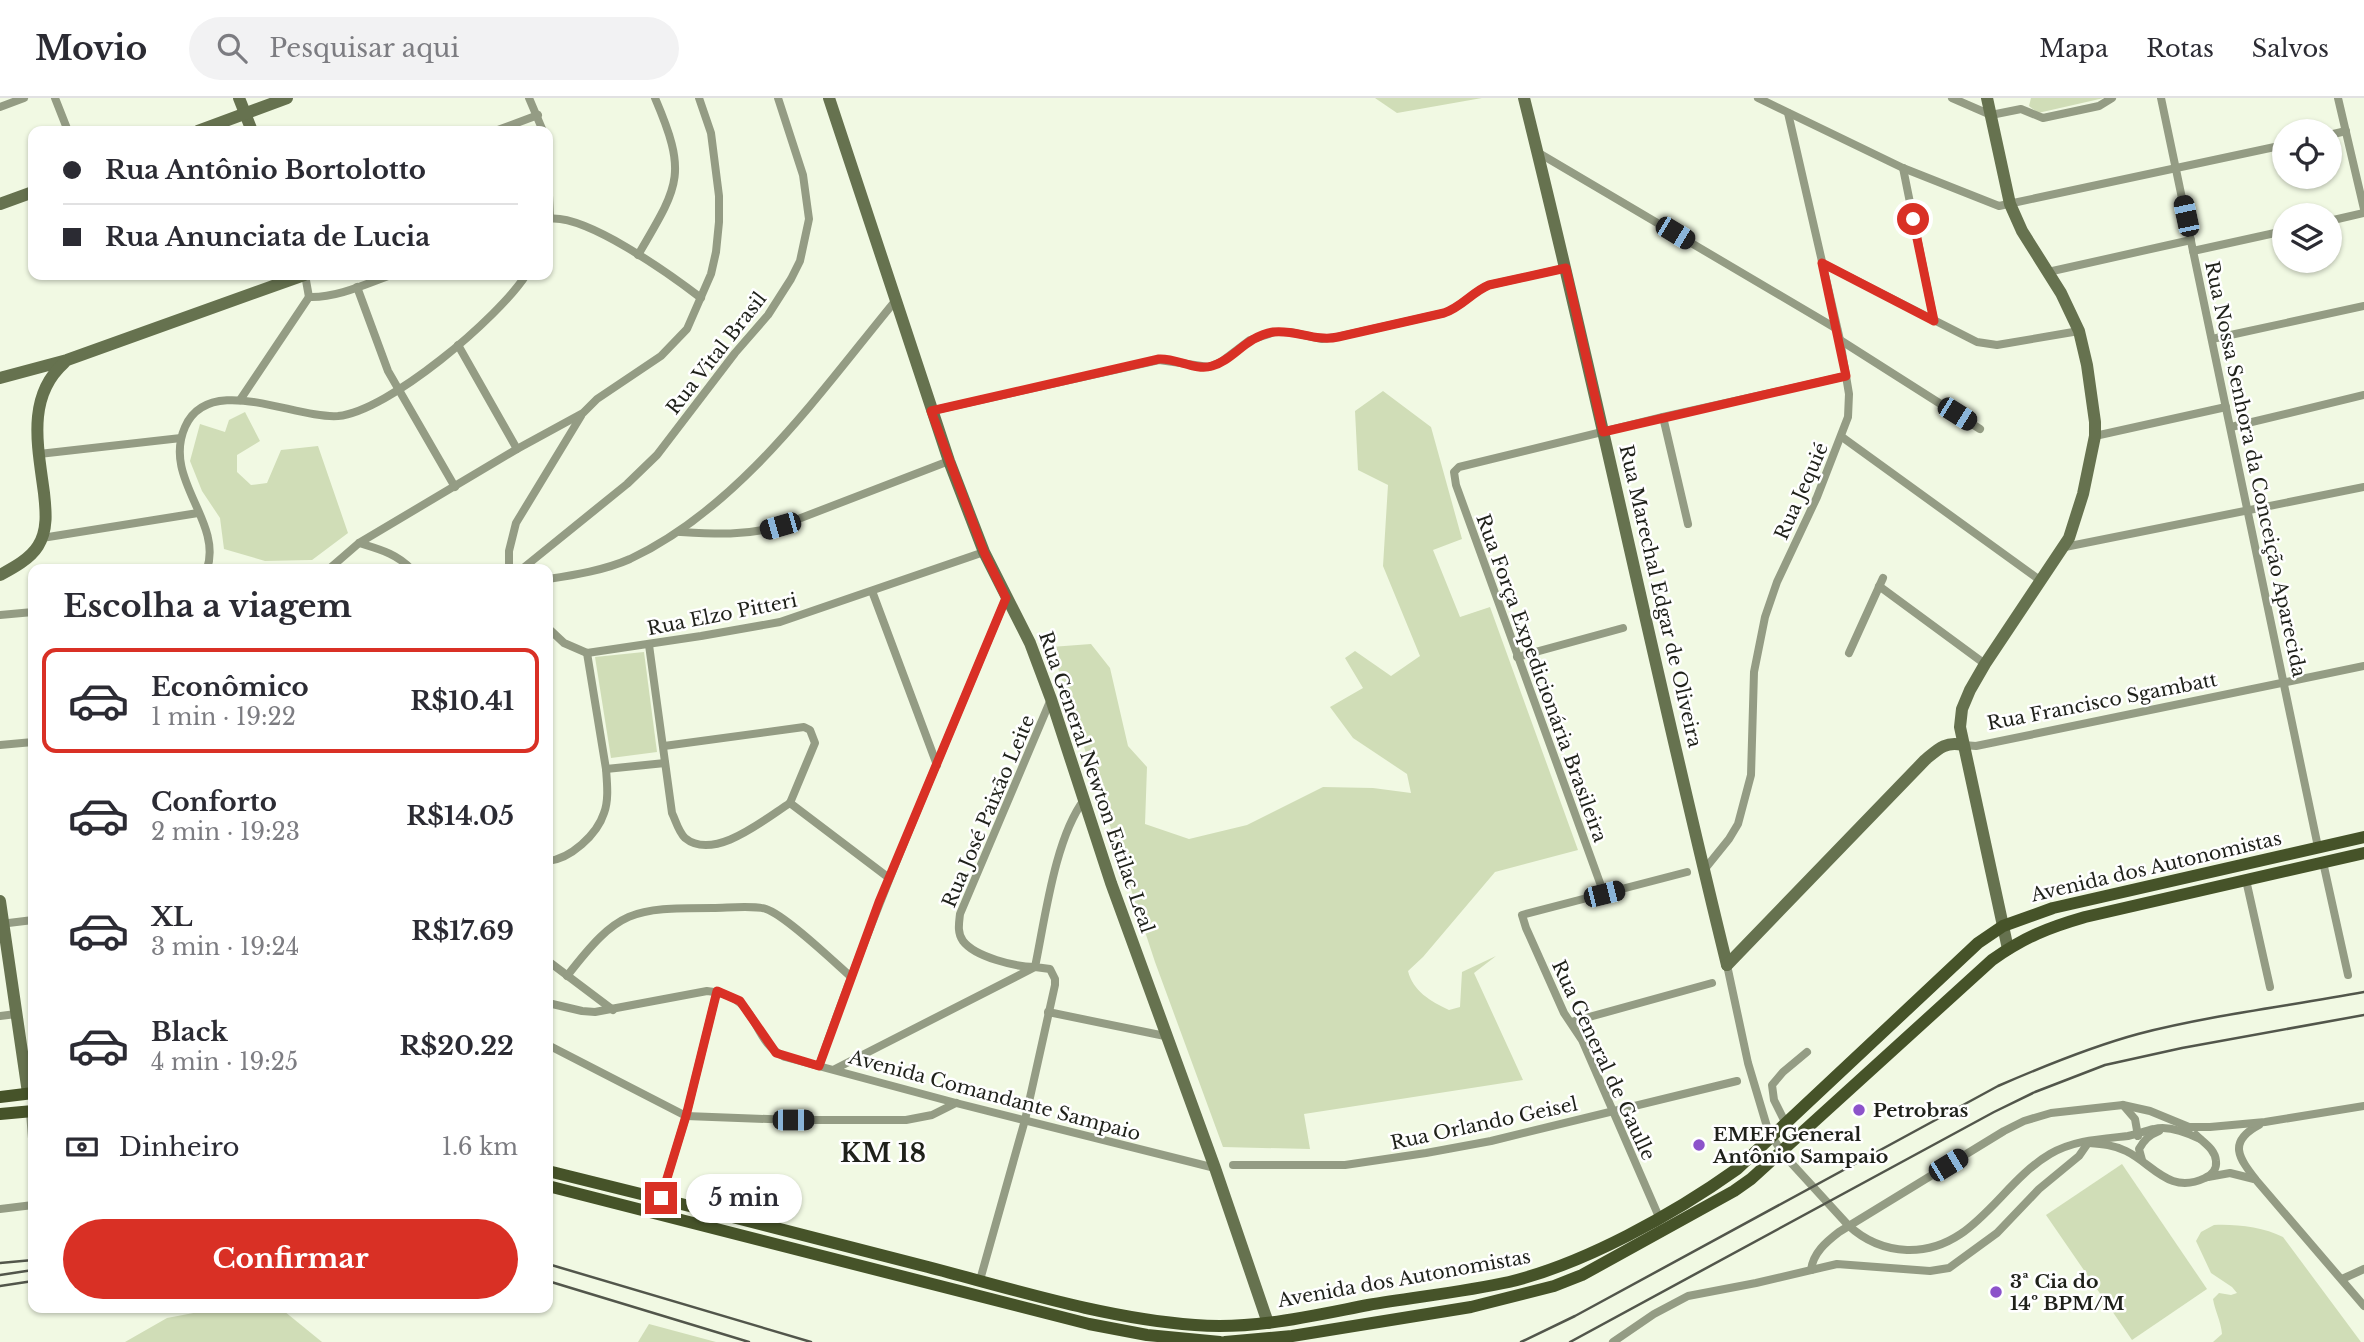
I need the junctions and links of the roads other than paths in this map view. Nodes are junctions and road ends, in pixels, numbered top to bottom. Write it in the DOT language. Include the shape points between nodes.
graph roads {
  1 [pos="24,98"];
  2 [pos="55,98"];
  3 [pos="239,98"];
  4 [pos="287,98"];
  5 [pos="528,98"];
  6 [pos="654,98"];
  7 [pos="699,98"];
  8 [pos="778,98"];
  9 [pos="829,98"];
  10 [pos="1524,98"];
  11 [pos="1952,98"];
  12 [pos="1987,98"];
  13 [pos="2026,98"];
  14 [pos="2112,98"];
  15 [pos="2161,98"];
  16 [pos="2339,98"];
  17 [pos="1763,99"];
  18 [pos="0,107"];
  19 [pos="2021,109"];
  20 [pos="245,113"];
  21 [pos="1788,113"];
  22 [pos="538,115"];
  23 [pos="1991,115"];
  24 [pos="66,126"];
  25 [pos="211,126"];
  26 [pos="250,126"];
  27 [pos="508,126"];
  28 [pos="541,126"];
  29 [pos="2346,131"];
  30 [pos="2342,132"];
  31 [pos="2272,148"];
  32 [pos="1537,152"];
  33 [pos="1903,168"];
  34 [pos="2175,168"];
  35 [pos="28,194"];
  36 [pos="0,204"];
  37 [pos="2010,204"];
  38 [pos="2364,211"];
  39 [pos="2342,217"];
  40 [pos="553,221"];
  41 [pos="2272,234"];
  42 [pos="2191,240"];
  43 [pos="2193,251"];
  44 [pos="638,255"];
  45 [pos="1822,263"];
  46 [pos="1566,268"];
  47 [pos="2048,272"];
  48 [pos="291,280"];
  49 [pos="306,280"];
  50 [pos="377,280"];
  51 [pos="522,280"];
  52 [pos="357,287"];
  53 [pos="309,297"];
  54 [pos="701,298"];
  55 [pos="896,300"];
  56 [pos="2364,306"];
  57 [pos="1934,321"];
  58 [pos="1837,329"];
  59 [pos="2079,331"];
  60 [pos="2212,339"];
  61 [pos="1840,340"];
  62 [pos="458,345"];
  63 [pos="67,360"];
  64 [pos="14,376"];
  65 [pos="1846,376"];
  66 [pos="0,378"];
  67 [pos="398,390"];
  68 [pos="2364,395"];
  69 [pos="240,400"];
  70 [pos="38,405"];
  71 [pos="2226,407"];
  72 [pos="931,411"];
  73 [pos="583,413"];
  74 [pos="1663,416"];
  75 [pos="2231,427"];
  76 [pos="1980,429"];
  77 [pos="1603,432"];
  78 [pos="2095,436"];
  79 [pos="1842,437"];
  80 [pos="181,438"];
  81 [pos="517,449"];
  82 [pos="39,454"];
  83 [pos="949,461"];
  84 [pos="455,487"];
  85 [pos="2364,487"];
  86 [pos="2249,511"];
  87 [pos="198,513"];
  88 [pos="1688,524"];
  89 [pos="680,532"];
  90 [pos="42,538"];
  91 [pos="359,544"];
  92 [pos="2065,547"];
  93 [pos="984,552"];
  94 [pos="208,564"];
  95 [pos="335,564"];
  96 [pos="407,564"];
  97 [pos="509,564"];
  98 [pos="529,564"];
  99 [pos="0,575"];
  100 [pos="553,578"];
  101 [pos="2041,581"];
  102 [pos="872,591"];
  103 [pos="1006,598"];
  104 [pos="28,612"];
  105 [pos="0,615"];
  106 [pos="1623,628"];
  107 [pos="553,633"];
  108 [pos="649,645"];
  109 [pos="587,653"];
  110 [pos="1849,653"];
  111 [pos="1517,656"];
  112 [pos="1985,664"];
  113 [pos="2364,666"];
  114 [pos="2285,684"];
  115 [pos="1051,699"];
  116 [pos="28,742"];
  117 [pos="0,745"];
  118 [pos="1963,745"];
  119 [pos="664,746"];
  120 [pos="666,763"];
  121 [pos="937,765"];
  122 [pos="606,769"];
  123 [pos="1084,800"];
  124 [pos="790,803"];
  125 [pos="2364,837"];
  126 [pos="2318,848"];
  127 [pos="2364,853"];
  128 [pos="553,860"];
  129 [pos="2323,862"];
  130 [pos="1704,870"];
  131 [pos="1687,872"];
  132 [pos="889,878"];
  133 [pos="2246,880"];
  134 [pos="1604,894"];
  135 [pos="0,901"];
  136 [pos="28,921"];
  137 [pos="2,924"];
  138 [pos="2003,926"];
  139 [pos="2008,949"];
  140 [pos="553,965"];
  141 [pos="1727,965"];
  142 [pos="1035,967"];
  143 [pos="2348,975"];
  144 [pos="567,976"];
  145 [pos="850,976"];
  146 [pos="1712,983"];
  147 [pos="2270,987"];
  148 [pos="717,991"];
  149 [pos="553,1004"];
  150 [pos="613,1010"];
  151 [pos="1048,1012"];
  152 [pos="16,1014"];
  153 [pos="0,1016"];
  154 [pos="1571,1022"];
  155 [pos="1165,1036"];
  156 [pos="553,1048"];
  157 [pos="1807,1052"];
  158 [pos="819,1066"];
  159 [pos="835,1069"];
  160 [pos="1737,1081"];
  161 [pos="28,1082"];
  162 [pos="28,1093"];
  163 [pos="28,1096"];
  164 [pos="0,1097"];
  165 [pos="956,1103"];
  166 [pos="2123,1105"];
  167 [pos="2364,1107"];
  168 [pos="28,1112"];
  169 [pos="1614,1112"];
  170 [pos="14,1113"];
  171 [pos="0,1114"];
  172 [pos="686,1116"];
  173 [pos="1025,1120"];
  174 [pos="2264,1122"];
  175 [pos="1786,1124"];
  176 [pos="2189,1127"];
  177 [pos="2172,1129"];
  178 [pos="2138,1133"];
  179 [pos="2200,1139"];
  180 [pos="2083,1143"];
  181 [pos="2139,1149"];
  182 [pos="2142,1161"];
  183 [pos="1233,1165"];
  184 [pos="1214,1168"];
  185 [pos="553,1172"];
  186 [pos="2206,1178"];
  187 [pos="2256,1180"];
  188 [pos="553,1187"];
  189 [pos="661,1198"];
  190 [pos="28,1206"];
  191 [pos="0,1209"];
  192 [pos="663,1215"];
  193 [pos="1659,1217"];
  194 [pos="2364,1269"];
  195 [pos="1811,1270"];
  196 [pos="2342,1279"];
  197 [pos="980,1280"];
  198 [pos="958,1291"];
  199 [pos="2364,1306"];
  200 [pos="1268,1323"];
  201 [pos="1222,1342"];
  202 [pos="1613,1342"];
  1 -- 18 [label="street"];
  2 -- 24 [label="street"];
  3 -- 20 [label="street"];
  4 -- 20 [label="street"];
  5 -- 22 [label="street"];
  6 -- 44 [label="street" via="671,135 675,177 670,199"];
  7 -- 54 [label="street" via="711,133 719,209 716,253"];
  8 -- 98 [label="street, Rua Vital Brasil" via="803,175 809,219 791,279 768,315 657,455"];
  9 -- 55 [label="street, Rua General Newton Estilac Leal"];
  10 -- 32 [label="street, Rua Marechal Edgar de Oliveira"];
  11 -- 23 [label="street"];
  12 -- 23 [label="street"];
  13 -- 19 [label="street"];
  14 -- 19 [label="street" via="2099,106 2043,118"];
  15 -- 34 [label="street, Rua Nossa Senhora da Conceição Aparecida"];
  16 -- 29 [label="street"];
  17 -- 21 [label="street"];
  19 -- 23 [label="street"];
  20 -- 25 [label="street"];
  20 -- 26 [label="street"];
  21 -- 33 [label="street"];
  21 -- 45 [label="street, Rua Jequié"];
  22 -- 27 [label="street"];
  22 -- 28 [label="street"];
  23 -- 37 [label="street"];
  29 -- 30 [label="street"];
  29 -- 38 [label="street"];
  31 -- 34 [label="street"];
  32 -- 46 [label="street, Rua Marechal Edgar de Oliveira"];
  32 -- 58 [label="street"];
  33 -- 37 [label="street" via="1998,206"];
  33 -- 57 [label="street"];
  34 -- 37 [label="street"];
  34 -- 42 [label="street, Rua Nossa Senhora da Conceição Aparecida"];
  35 -- 36 [label="street"];
  37 -- 47 [label="street"];
  38 -- 39 [label="street"];
  40 -- 44 [label="street" via="568,220"];
  41 -- 43 [label="street"];
  42 -- 43 [label="street, Rua Nossa Senhora da Conceição Aparecida"];
  42 -- 47 [label="street"];
  43 -- 60 [label="street, Rua Nossa Senhora da Conceição Aparecida"];
  44 -- 54 [label="street"];
  45 -- 57 [label="street"];
  45 -- 58 [label="street, Rua Jequié"];
  46 -- 72 [label="street" via="1489,285 1444,313 1338,337 1267,333 1209,367 1159,359"];
  46 -- 77 [label="street, Rua Marechal Edgar de Oliveira"];
  47 -- 59 [label="street"];
  48 -- 63 [label="street"];
  49 -- 53 [label="street"];
  50 -- 52 [label="street"];
  51 -- 62 [label="street"];
  52 -- 53 [label="street"];
  52 -- 67 [label="street"];
  53 -- 69 [label="street"];
  54 -- 73 [label="street" via="682,336"];
  55 -- 72 [label="street, Rua General Newton Estilac Leal"];
  55 -- 89 [label="street" via="803,414 733,487"];
  56 -- 60 [label="street"];
  57 -- 59 [label="street" via="1985,345"];
  58 -- 61 [label="street, Rua Jequié"];
  59 -- 78 [label="street"];
  60 -- 71 [label="street, Rua Nossa Senhora da Conceição Aparecida"];
  61 -- 65 [label="street, Rua Jequié"];
  61 -- 76 [label="street"];
  62 -- 67 [label="street"];
  62 -- 81 [label="street"];
  63 -- 64 [label="street"];
  63 -- 70 [label="street" via="51,374"];
  64 -- 66 [label="street"];
  64 -- 70 [label="street" via="32,383"];
  65 -- 74 [label="street"];
  65 -- 79 [label="street, Rua Jequié" via="1849,405"];
  67 -- 69 [label="street" via="371,407 337,416"];
  67 -- 84 [label="street"];
  68 -- 75 [label="street"];
  69 -- 80 [label="street" via="202,406 191,414"];
  70 -- 82 [label="street"];
  71 -- 75 [label="street, Rua Nossa Senhora da Conceição Aparecida"];
  71 -- 78 [label="street"];
  72 -- 83 [label="street, Rua General Newton Estilac Leal"];
  73 -- 81 [label="street"];
  73 -- 97 [label="street" via="516,523"];
  74 -- 77 [label="street"];
  74 -- 88 [label="street"];
  75 -- 86 [label="street, Rua Nossa Senhora da Conceição Aparecida"];
  77 -- 111 [label="street, Rua Força Expedicionária Brasileira" via="1459,467 1454,472"];
  77 -- 130 [label="street, Rua Marechal Edgar de Oliveira"];
  78 -- 92 [label="street" via="2083,494"];
  79 -- 101 [label="street"];
  79 -- 130 [label="street, Rua Jequié" via="1765,617 1754,672 1751,775 1738,824"];
  80 -- 82 [label="street"];
  80 -- 87 [label="street" via="183,476"];
  81 -- 84 [label="street"];
  82 -- 90 [label="street" via="46,519"];
  83 -- 89 [label="street" via="760,532"];
  83 -- 93 [label="street, Rua General Newton Estilac Leal"];
  84 -- 91 [label="street"];
  85 -- 86 [label="street"];
  86 -- 92 [label="street"];
  86 -- 114 [label="street, Rua Nossa Senhora da Conceição Aparecida"];
  87 -- 90 [label="street"];
  87 -- 94 [label="street" via="211,544"];
  89 -- 100 [label="street" via="628,560"];
  90 -- 99 [label="street" via="32,553"];
  91 -- 95 [label="street"];
  91 -- 96 [label="street" via="388,552"];
  92 -- 101 [label="street"];
  93 -- 102 [label="street, Rua Elzo Pitteri"];
  93 -- 103 [label="street, Rua General Newton Estilac Leal"];
  101 -- 112 [label="street"];
  102 -- 108 [label="street, Rua Elzo Pitteri" via="780,622"];
  102 -- 121 [label="street"];
  103 -- 115 [label="street, Rua General Newton Estilac Leal" via="1030,643"];
  103 -- 121 [label="street"];
  104 -- 105 [label="street"];
  106 -- 111 [label="street"];
  107 -- 109 [label="street"];
  108 -- 109 [label="street, Rua Elzo Pitteri"];
  108 -- 119 [label="street"];
  109 -- 122 [label="street"];
  110 -- 112 [label="street" via="1881,582"];
  111 -- 134 [label="street, Rua Força Expedicionária Brasileira"];
  112 -- 118 [label="street" via="1962,709"];
  113 -- 114 [label="street, Rua Francisco Sgambatt"];
  114 -- 118 [label="street, Rua Francisco Sgambatt"];
  114 -- 126 [label="street, Rua Nossa Senhora da Conceição Aparecida"];
  115 -- 123 [label="street, Rua General Newton Estilac Leal"];
  115 -- 142 [label="street, Rua José Paixão Leite" via="958,926 963,941 972,948 1014,965"];
  116 -- 117 [label="street"];
  118 -- 138 [label="street"];
  118 -- 141 [label="street, Rua Francisco Sgambatt" via="1951,743 1925,761"];
  119 -- 120 [label="street"];
  119 -- 124 [label="street" via="804,727 815,743"];
  120 -- 122 [label="street"];
  120 -- 124 [label="street" via="672,813 685,838 695,843 706,846 729,840"];
  121 -- 132 [label="street"];
  122 -- 128 [label="street" via="604,813 594,830 566,857"];
  123 -- 142 [label="street" via="1062,841"];
  123 -- 155 [label="street, Rua General Newton Estilac Leal"];
  124 -- 132 [label="street"];
  125 -- 126 [label="main road, Avenida dos Autonomistas"];
  126 -- 138 [label="main road, Avenida dos Autonomistas" via="2053,908"];
  127 -- 129 [label="main road, Avenida dos Autonomistas"];
  129 -- 133 [label="main road, Avenida dos Autonomistas"];
  129 -- 143 [label="street"];
  130 -- 141 [label="street, Rua Marechal Edgar de Oliveira"];
  131 -- 134 [label="street"];
  132 -- 145 [label="street"];
  133 -- 139 [label="main road, Avenida dos Autonomistas" via="2072,921 2026,937"];
  133 -- 147 [label="street"];
  134 -- 154 [label="street, Rua General de Gaulle" via="1522,915"];
  135 -- 137 [label="street"];
  136 -- 137 [label="street"];
  137 -- 152 [label="street"];
  138 -- 139 [label="street"];
  138 -- 175 [label="main road, Avenida dos Autonomistas" via="1978,943"];
  139 -- 201 [label="main road, Avenida dos Autonomistas" via="1751,1179 1582,1275 1471,1307 1292,1336"];
  140 -- 144 [label="street"];
  141 -- 180 [label="street, Rua Marechal Edgar de Oliveira" via="1748,1063 1777,1146 1848,1225 1869,1240 1904,1250 1939,1245 1961,1235 2037,1163 2058,1150"];
  142 -- 151 [label="street" via="1050,969 1055,979"];
  142 -- 159 [label="street"];
  144 -- 145 [label="street" via="616,922 669,908 766,909"];
  144 -- 150 [label="street"];
  145 -- 158 [label="street"];
  146 -- 154 [label="street"];
  148 -- 150 [label="street"];
  148 -- 158 [label="street, Avenida Comandante Sampaio" via="740,1001 776,1053"];
  148 -- 172 [label="street"];
  149 -- 150 [label="street" via="588,1012"];
  151 -- 155 [label="street"];
  151 -- 173 [label="street"];
  152 -- 153 [label="street"];
  152 -- 161 [label="street"];
  154 -- 169 [label="street, Rua General de Gaulle"];
  155 -- 184 [label="street, Rua General Newton Estilac Leal"];
  156 -- 172 [label="street"];
  157 -- 175 [label="street" via="1772,1085"];
  158 -- 159 [label="street, Avenida Comandante Sampaio"];
  159 -- 165 [label="street, Avenida Comandante Sampaio"];
  160 -- 169 [label="street, Rua Orlando Geisel"];
  162 -- 164 [label="main road"];
  163 -- 170 [label="main road"];
  165 -- 172 [label="street" via="932,1115 906,1120"];
  165 -- 173 [label="street, Avenida Comandante Sampaio"];
  166 -- 176 [label="street"];
  166 -- 178 [label="street" via="2135,1119"];
  166 -- 195 [label="street" via="2051,1113 2004,1131 1839,1232 1820,1250"];
  167 -- 174 [label="street, Rua Marechal Edgar de Oliveira"];
  168 -- 170 [label="main road"];
  169 -- 183 [label="street, Rua Orlando Geisel" via="1491,1141 1345,1165"];
  169 -- 193 [label="street, Rua General de Gaulle"];
  170 -- 171 [label="main road"];
  172 -- 189 [label="street"];
  173 -- 184 [label="street, Avenida Comandante Sampaio"];
  173 -- 197 [label="street"];
  174 -- 176 [label="street, Rua Marechal Edgar de Oliveira"];
  174 -- 187 [label="street" via="2248,1132 2239,1147 2240,1157"];
  175 -- 193 [label="main road, Avenida dos Autonomistas" via="1737,1169"];
  176 -- 177 [label="street, Rua Marechal Edgar de Oliveira"];
  176 -- 179 [label="street"];
  177 -- 178 [label="street, Rua Marechal Edgar de Oliveira"];
  177 -- 179 [label="street"];
  177 -- 181 [label="street" via="2149,1136"];
  178 -- 180 [label="street, Rua Marechal Edgar de Oliveira"];
  178 -- 181 [label="street"];
  179 -- 186 [label="street" via="2216,1161"];
  180 -- 182 [label="street" via="2116,1147"];
  180 -- 195 [label="street" via="2079,1156 1997,1233 1949,1268 1930,1271 1842,1264"];
  181 -- 182 [label="street"];
  182 -- 186 [label="street" via="2168,1180"];
  184 -- 200 [label="street, Rua General Newton Estilac Leal"];
  185 -- 189 [label="main road, Avenida dos Autonomistas"];
  186 -- 187 [label="street" via="2230,1174"];
  187 -- 196 [label="street"];
  188 -- 192 [label="main road, Avenida dos Autonomistas"];
  189 -- 192 [label="street"];
  189 -- 197 [label="main road, Avenida dos Autonomistas"];
  190 -- 191 [label="street"];
  192 -- 198 [label="main road, Avenida dos Autonomistas"];
  193 -- 200 [label="main road, Avenida dos Autonomistas" via="1555,1268 1509,1282"];
  194 -- 196 [label="street"];
  195 -- 202 [label="street" via="1688,1296"];
  196 -- 199 [label="street"];
  197 -- 198 [label="main road"];
  197 -- 200 [label="main road, Avenida dos Autonomistas" via="1162,1322"];
  198 -- 201 [label="main road, Avenida dos Autonomistas" via="1089,1324 1186,1341"];
}
